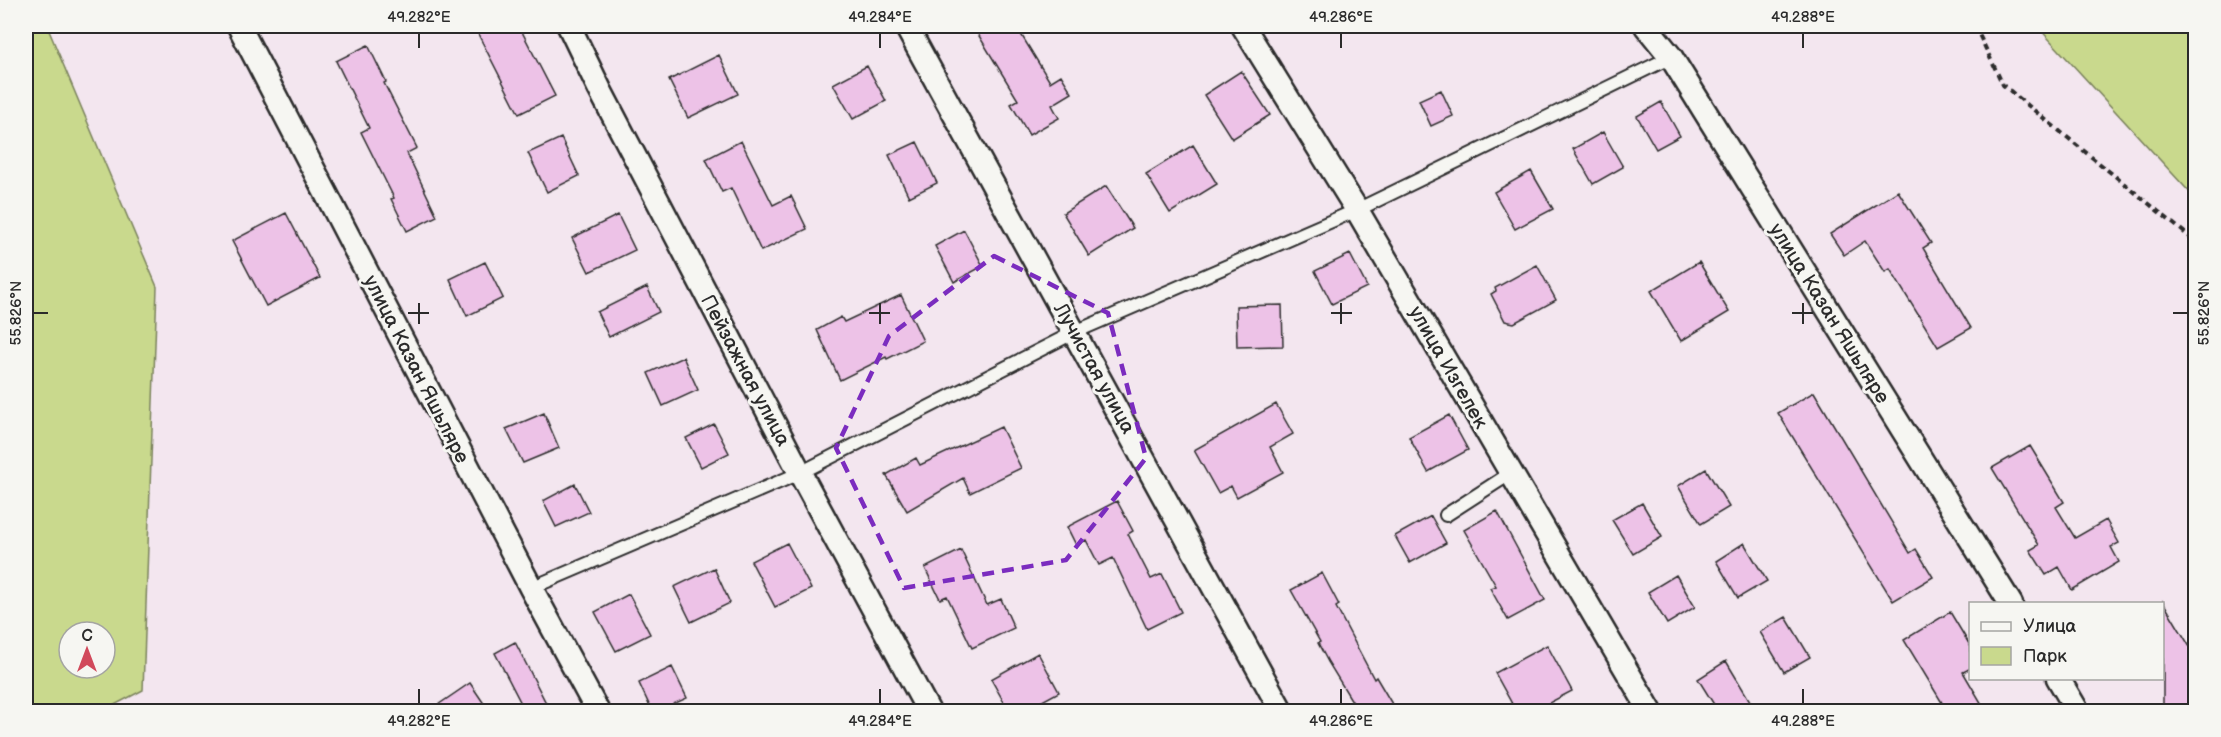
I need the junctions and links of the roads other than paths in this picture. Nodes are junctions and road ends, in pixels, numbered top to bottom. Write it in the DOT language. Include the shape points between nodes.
graph roads {
  1 [pos="239,26"];
  2 [pos="569,26"];
  3 [pos="906,26"];
  4 [pos="1243,26"];
  5 [pos="1646,26"];
  6 [pos="1671,57"];
  7 [pos="1357,210"];
  8 [pos="1075,332"];
  9 [pos="800,473"];
  10 [pos="1512,473"];
  11 [pos="1446,515"];
  12 [pos="531,588"];
  13 [pos="2010,602"];
  14 [pos="2059,680"];
  15 [pos="598,711"];
  16 [pos="929,711"];
  17 [pos="1282,711"];
  18 [pos="1651,711"];
  19 [pos="2078,711"];
  1 -- 12 [label="street, улица Казан Яшьляре"];
  2 -- 9 [label="street, Пейзажная улица"];
  3 -- 8 [label="street, Лучистая улица"];
  4 -- 7 [label="street, улица Изгелек"];
  5 -- 6 [label="street, улица Казан Яшьляре"];
  6 -- 7 [label="lane"];
  6 -- 13 [label="street, улица Казан Яшьляре"];
  7 -- 8 [label="lane"];
  7 -- 10 [label="street, улица Изгелек"];
  8 -- 9 [label="lane"];
  8 -- 17 [label="street, Лучистая улица"];
  9 -- 12 [label="lane"];
  9 -- 16 [label="street, Пейзажная улица"];
  10 -- 11 [label="lane"];
  10 -- 18 [label="street, улица Изгелек"];
  12 -- 15 [label="street, улица Казан Яшьляре"];
  14 -- 19 [label="street"];
}
